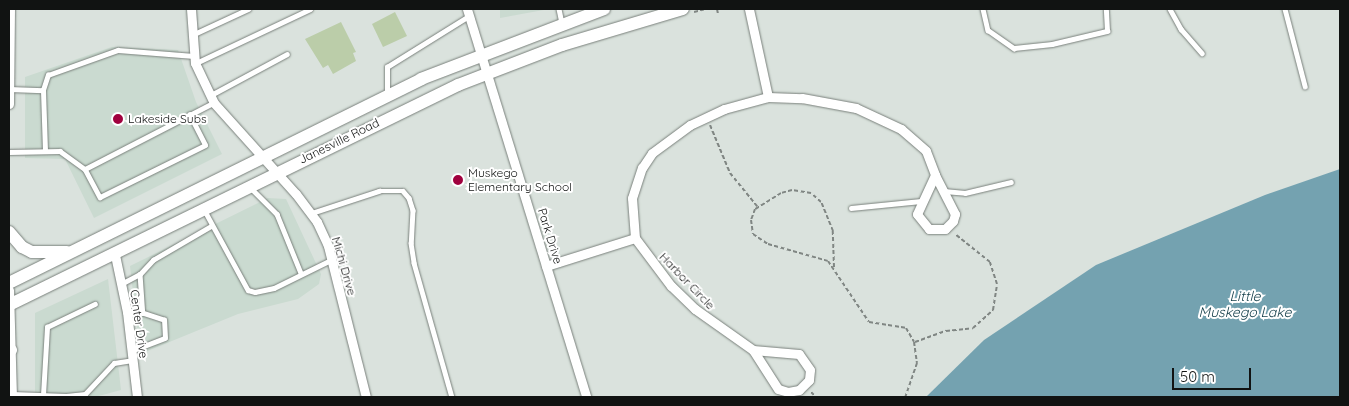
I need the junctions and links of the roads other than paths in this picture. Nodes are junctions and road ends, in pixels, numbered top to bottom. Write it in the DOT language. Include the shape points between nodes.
graph roads {
  1 [pos="10,9"];
  2 [pos="191,9"];
  3 [pos="248,9"];
  4 [pos="310,9"];
  5 [pos="560,9"];
  6 [pos="604,9"];
  7 [pos="683,9"];
  8 [pos="749,9"];
  9 [pos="983,9"];
  10 [pos="1106,9"];
  11 [pos="1170,9"];
  12 [pos="1285,9"];
  13 [pos="469,12"];
  14 [pos="562,23"];
  15 [pos="191,35"];
  16 [pos="482,53"];
  17 [pos="1202,53"];
  18 [pos="287,54"];
  19 [pos="195,60"];
  20 [pos="488,73"];
  21 [pos="1306,86"];
  22 [pos="9,89"];
  23 [pos="43,90"];
  24 [pos="387,96"];
  25 [pos="768,97"];
  26 [pos="212,99"];
  27 [pos="9,104"];
  28 [pos="190,115"];
  29 [pos="9,152"];
  30 [pos="45,152"];
  31 [pos="264,158"];
  32 [pos="85,169"];
  33 [pos="276,172"];
  34 [pos="935,175"];
  35 [pos="1011,182"];
  36 [pos="250,186"];
  37 [pos="943,191"];
  38 [pos="188,196"];
  39 [pos="921,200"];
  40 [pos="851,208"];
  41 [pos="200,211"];
  42 [pos="310,214"];
  43 [pos="212,226"];
  44 [pos="9,232"];
  45 [pos="635,238"];
  46 [pos="91,244"];
  47 [pos="115,255"];
  48 [pos="332,260"];
  49 [pos="546,266"];
  50 [pos="301,273"];
  51 [pos="140,274"];
  52 [pos="9,283"];
  53 [pos="121,284"];
  54 [pos="9,290"];
  55 [pos="95,304"];
  56 [pos="10,305"];
  57 [pos="143,313"];
  58 [pos="127,315"];
  59 [pos="10,349"];
  60 [pos="753,350"];
  61 [pos="132,355"];
  62 [pos="12,395"];
  63 [pos="43,395"];
  64 [pos="136,397"];
  65 [pos="366,397"];
  66 [pos="452,397"];
  67 [pos="586,397"];
  1 -- 22 [label="street"];
  2 -- 15 [label="street, Michi Drive"];
  3 -- 15 [label="lane"];
  4 -- 19 [label="lane"];
  5 -- 14 [label="lane"];
  6 -- 14 [label="main road, Janesville Road"];
  7 -- 20 [label="main road, Janesville Road" via="562,45"];
  8 -- 25 [label="street"];
  9 -- 10 [label="lane" via="988,30 1014,48 1052,44 1107,31"];
  11 -- 17 [label="lane" via="1181,29"];
  12 -- 21 [label="lane"];
  13 -- 16 [label="street, Park Drive"];
  13 -- 24 [label="lane" via="387,67"];
  14 -- 16 [label="main road, Janesville Road"];
  15 -- 19 [label="street, Michi Drive"];
  16 -- 20 [label="street, Park Drive"];
  16 -- 24 [label="main road, Janesville Road"];
  18 -- 26 [label="lane"];
  19 -- 23 [label="lane" via="118,50 48,74"];
  19 -- 26 [label="street, Michi Drive"];
  20 -- 33 [label="main road, Janesville Road"];
  20 -- 49 [label="street, Park Drive"];
  22 -- 23 [label="lane"];
  22 -- 27 [label="street"];
  23 -- 30 [label="lane"];
  24 -- 31 [label="main road, Janesville Road"];
  25 -- 34 [label="street" via="819,99 871,114 914,138 931,158"];
  25 -- 45 [label="street" via="706,116 663,143 642,168 632,198"];
  26 -- 28 [label="lane"];
  26 -- 31 [label="street, Michi Drive"];
  28 -- 32 [label="lane"];
  28 -- 32 [label="lane" via="205,145 100,197"];
  29 -- 30 [label="lane"];
  30 -- 32 [label="lane" via="60,151"];
  31 -- 33 [label="street, Michi Drive"];
  31 -- 38 [label="main road, Janesville Road"];
  33 -- 36 [label="main road, Janesville Road"];
  33 -- 42 [label="street, Michi Drive"];
  34 -- 37 [label="street"];
  34 -- 39 [label="street"];
  35 -- 37 [label="lane" via="965,193"];
  36 -- 41 [label="main road, Janesville Road"];
  36 -- 50 [label="lane" via="258,198 277,214"];
  37 -- 39 [label="street" via="955,214 947,228 934,230 923,226 918,214"];
  38 -- 41 [label="main road"];
  38 -- 46 [label="main road, Janesville Road"];
  39 -- 40 [label="lane"];
  41 -- 43 [label="lane"];
  41 -- 47 [label="main road, Janesville Road"];
  42 -- 48 [label="street, Michi Drive"];
  42 -- 66 [label="lane" via="379,191 403,191 409,198 413,210 411,242 414,263"];
  43 -- 50 [label="lane" via="248,290 255,292 274,288"];
  43 -- 51 [label="lane" via="153,260"];
  44 -- 46 [label="main road" via="22,248 36,253 64,253"];
  45 -- 49 [label="street"];
  45 -- 60 [label="street, Harbor Circle" via="671,286 695,309"];
  46 -- 52 [label="main road, Janesville Road"];
  47 -- 53 [label="street, Center Drive"];
  47 -- 56 [label="main road, Janesville Road"];
  48 -- 50 [label="lane"];
  48 -- 65 [label="street, Michi Drive"];
  49 -- 67 [label="street, Park Drive"];
  51 -- 53 [label="lane"];
  51 -- 57 [label="lane"];
  53 -- 58 [label="street, Center Drive"];
  54 -- 56 [label="street"];
  55 -- 63 [label="lane" via="47,327"];
  56 -- 59 [label="street"];
  57 -- 58 [label="lane"];
  57 -- 61 [label="lane" via="164,320 165,338"];
  58 -- 61 [label="street, Center Drive"];
  59 -- 62 [label="street"];
  60 -- 60 [label="street, Harbor Circle" via="767,377 778,389 788,392 799,390 809,380 810,370 799,354"];
  61 -- 63 [label="lane" via="114,363 85,394"];
  61 -- 64 [label="street, Center Drive"];
  62 -- 63 [label="lane"];
}
